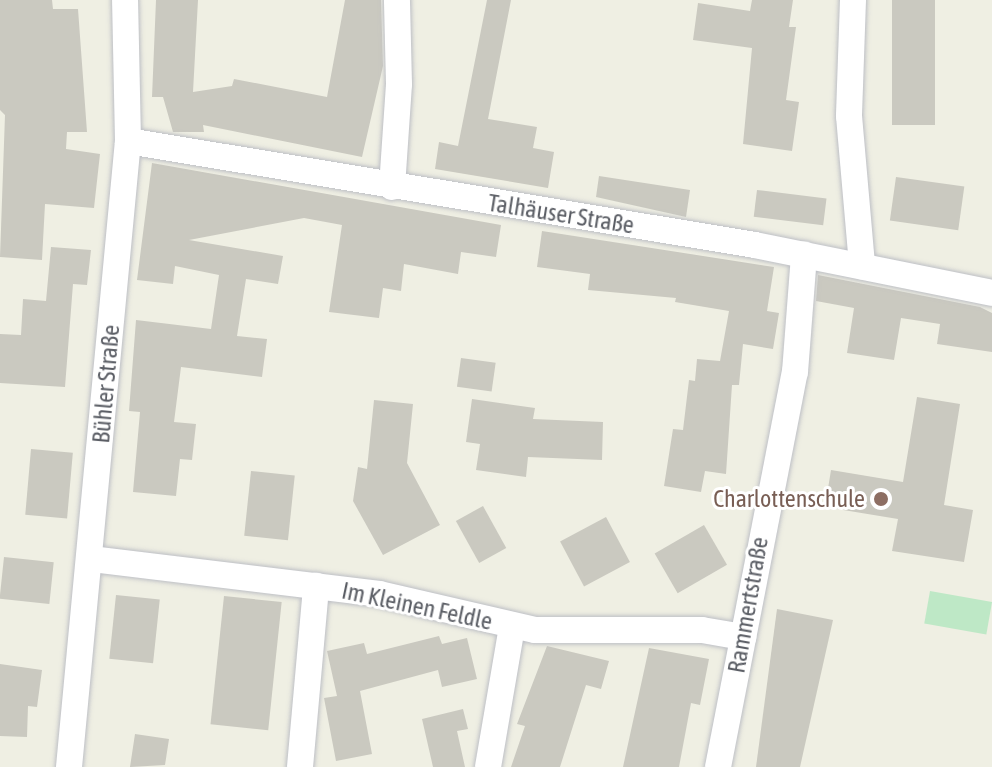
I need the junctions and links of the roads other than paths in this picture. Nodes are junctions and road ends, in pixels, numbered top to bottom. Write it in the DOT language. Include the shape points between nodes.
graph roads {
  1 [pos="125,0"];
  2 [pos="397,0"];
  3 [pos="853,0"];
  4 [pos="128,141"];
  5 [pos="392,187"];
  6 [pos="804,254"];
  7 [pos="862,266"];
  8 [pos="992,293"];
  9 [pos="91,559"];
  10 [pos="316,586"];
  11 [pos="512,626"];
  12 [pos="743,637"];
  13 [pos="69,767"];
  14 [pos="300,767"];
  15 [pos="488,767"];
  16 [pos="718,767"];
  1 -- 4 [label="street, Bühler Straße"];
  2 -- 5 [label="street" via="399,84"];
  3 -- 7 [label="street" via="849,116"];
  4 -- 5 [label="street, Talhäuser Straße"];
  4 -- 9 [label="street, Bühler Straße"];
  5 -- 6 [label="street, Talhäuser Straße"];
  6 -- 7 [label="street, Talhäuser Straße"];
  6 -- 12 [label="street, Rammertstraße" via="795,372"];
  7 -- 8 [label="street, Talhäuser Straße"];
  9 -- 10 [label="street, Im Kleinen Feldle"];
  9 -- 13 [label="street, Bühler Straße"];
  10 -- 11 [label="street, Im Kleinen Feldle" via="379,594"];
  10 -- 14 [label="street"];
  11 -- 12 [label="street, Im Kleinen Feldle" via="702,630"];
  11 -- 15 [label="street"];
  12 -- 16 [label="street, Rammertstraße"];
}
